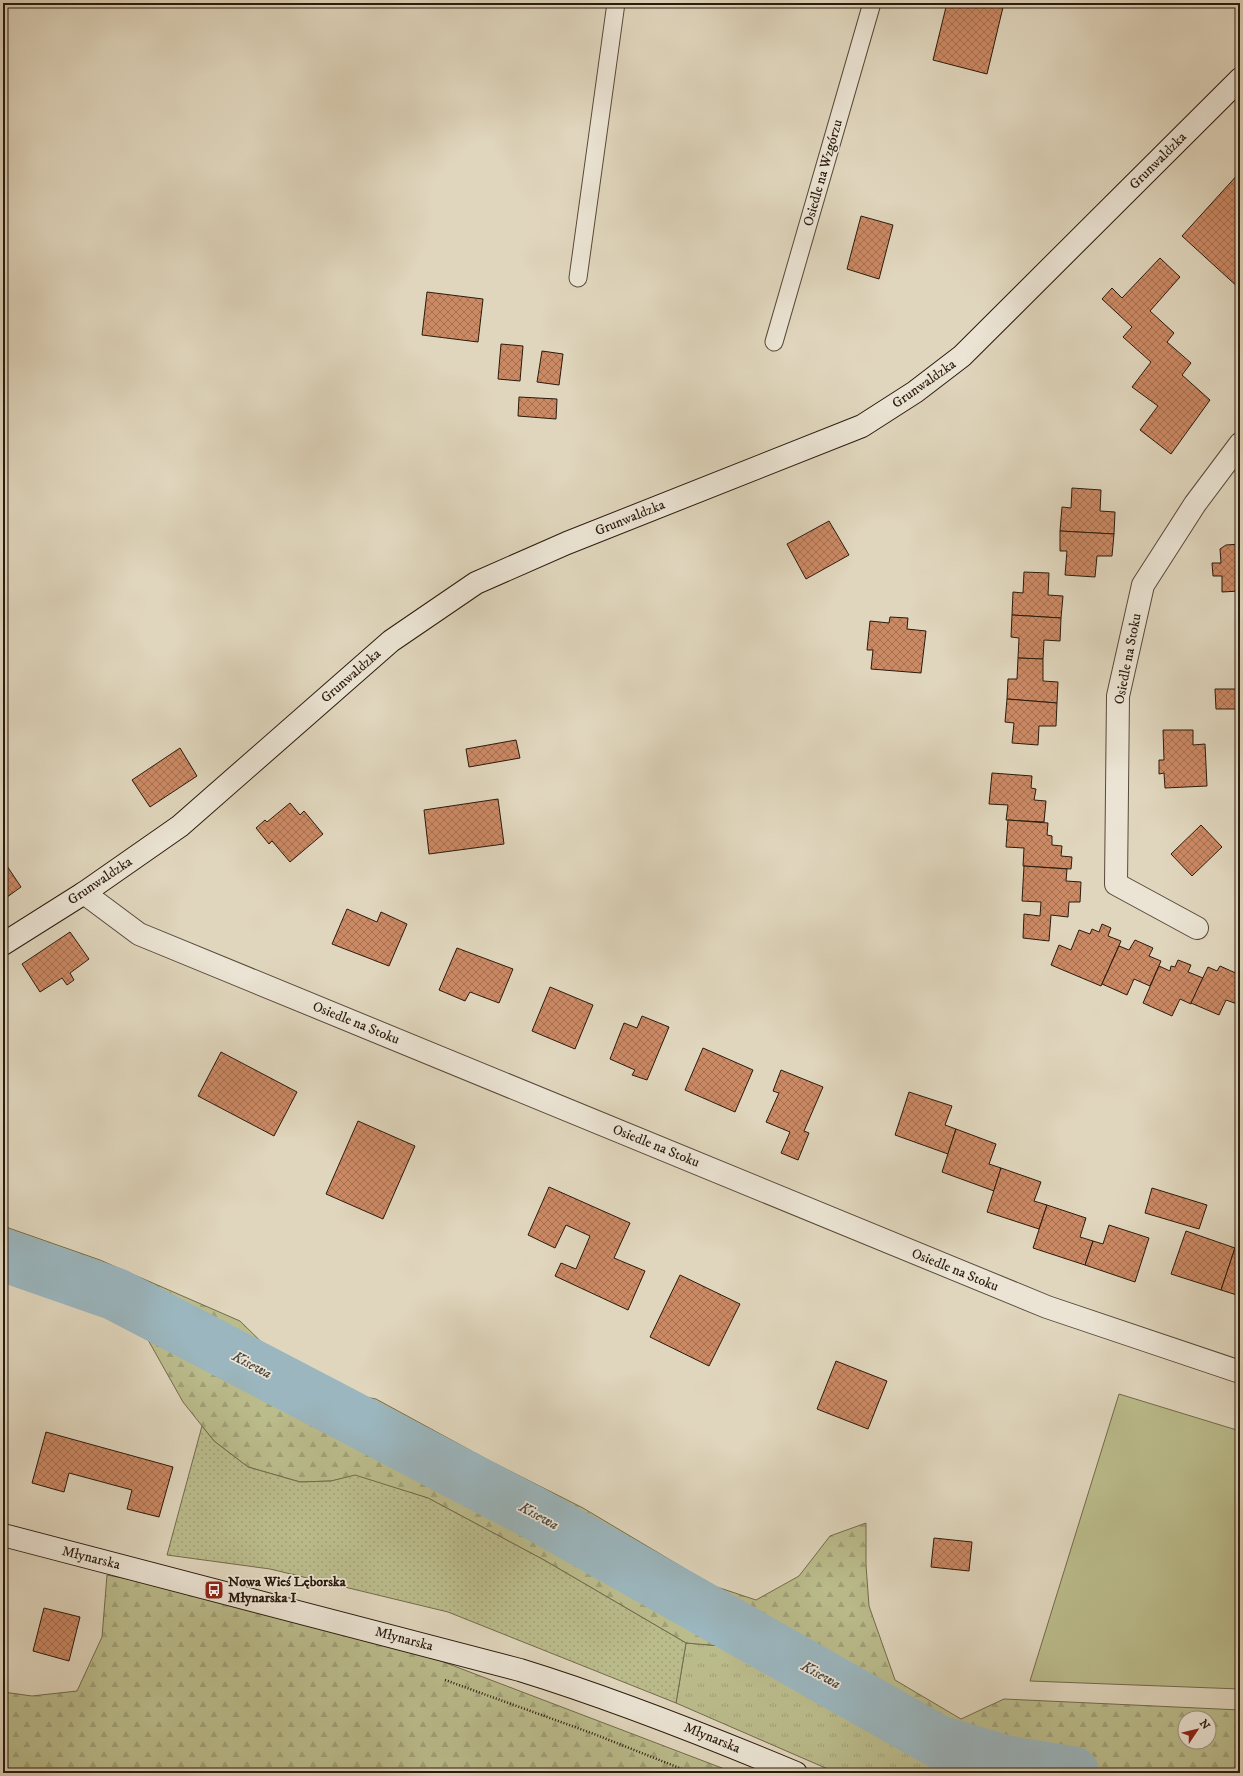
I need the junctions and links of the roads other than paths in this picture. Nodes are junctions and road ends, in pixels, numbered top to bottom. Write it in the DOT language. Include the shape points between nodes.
graph roads {
  1 [pos="616,3"];
  2 [pos="872,3"];
  3 [pos="1240,79"];
  4 [pos="578,278"];
  5 [pos="774,342"];
  6 [pos="1240,444"];
  7 [pos="84,892"];
  8 [pos="1197,928"];
  9 [pos="3,944"];
  10 [pos="1240,1372"];
  11 [pos="3,1535"];
  12 [pos="796,1773"];
  1 -- 4 [label="lane"];
  2 -- 5 [label="lane, Osiedle na Wzgórzu"];
  3 -- 7 [label="street, Grunwaldzka" via="962,356 915,392 862,426 567,543 476,584 391,641 180,826"];
  6 -- 8 [label="street, Osiedle na Stoku" via="1195,504 1143,585 1118,696 1116,884"];
  7 -- 9 [label="street, Grunwaldzka"];
  7 -- 10 [label="street, Osiedle na Stoku" via="139,934 1046,1307"];
  11 -- 12 [label="street, Młynarska" via="520,1670 619,1702"];
}
